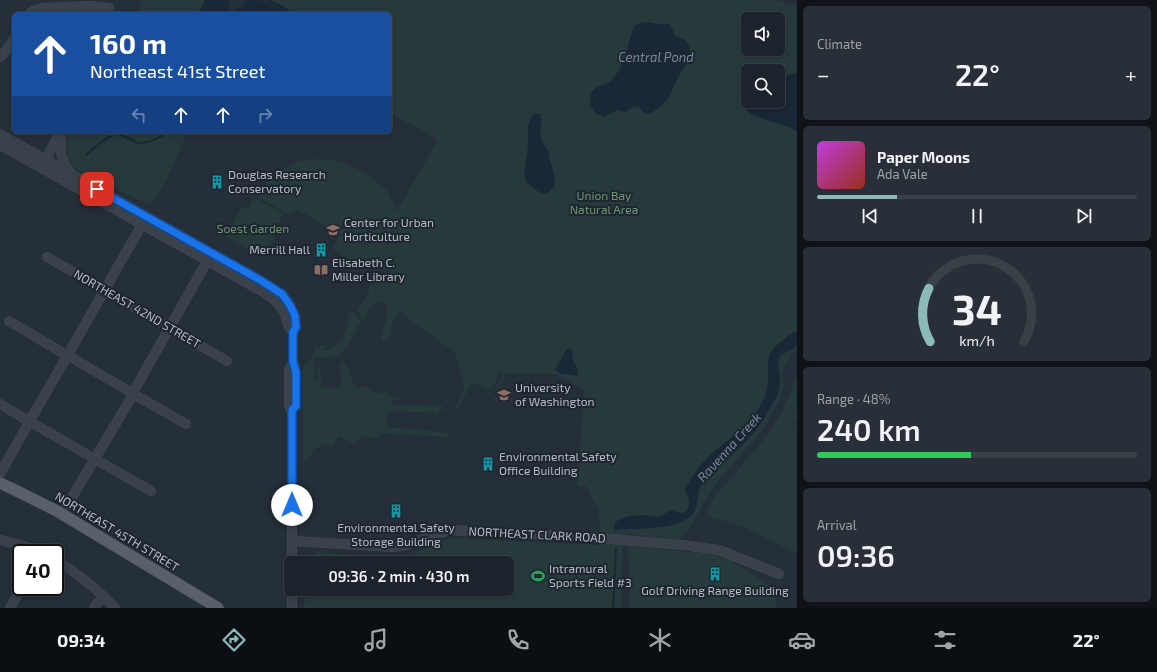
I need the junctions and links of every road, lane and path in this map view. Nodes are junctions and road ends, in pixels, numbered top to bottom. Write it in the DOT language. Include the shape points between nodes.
graph roads {
  1 [pos="109,7"];
  2 [pos="32,12"];
  3 [pos="12,42"];
  4 [pos="0,57"];
  5 [pos="0,134"];
  6 [pos="60,134"];
  7 [pos="61,134"];
  8 [pos="0,145"];
  9 [pos="46,160"];
  10 [pos="41,168"];
  11 [pos="72,175"];
  12 [pos="144,220"];
  13 [pos="47,257"];
  14 [pos="210,257"];
  15 [pos="105,290"];
  16 [pos="9,321"];
  17 [pos="170,328"];
  18 [pos="68,355"];
  19 [pos="227,361"];
  20 [pos="133,394"];
  21 [pos="0,404"];
  22 [pos="30,421"];
  23 [pos="186,424"];
  24 [pos="95,459"];
  25 [pos="0,474"];
  26 [pos="0,483"];
  27 [pos="151,491"];
  28 [pos="62,514"];
  29 [pos="0,540"];
  30 [pos="292,541"];
  31 [pos="14,544"];
  32 [pos="292,556"];
  33 [pos="64,566"];
  34 [pos="779,574"];
  35 [pos="17,596"];
  36 [pos="292,596"];
  37 [pos="104,597"];
  38 [pos="10,608"];
  39 [pos="94,608"];
  40 [pos="115,608"];
  41 [pos="218,608"];
  42 [pos="292,608"];
  1 -- 2 [label="street" via="43,8"];
  3 -- 4 [label="street"];
  5 -- 9 [label="street"];
  6 -- 9 [label="street"];
  7 -- 11 [label="street" via="62,159"];
  8 -- 10 [label="street"];
  9 -- 10 [label="street"];
  9 -- 11 [label="street"];
  10 -- 12 [label="street"];
  11 -- 12 [label="street"];
  12 -- 14 [label="street"];
  12 -- 15 [label="street"];
  13 -- 15 [label="street, NORTHEAST 42ND STREET"];
  14 -- 17 [label="street"];
  14 -- 30 [label="street" via="260,280 282,294 295,316 293,362 296,372 296,406 292,410"];
  15 -- 17 [label="street, NORTHEAST 42ND STREET"];
  15 -- 18 [label="street"];
  16 -- 18 [label="street"];
  17 -- 19 [label="street, NORTHEAST 42ND STREET"];
  17 -- 20 [label="street"];
  18 -- 20 [label="street"];
  18 -- 22 [label="street"];
  20 -- 23 [label="street"];
  20 -- 24 [label="street"];
  21 -- 22 [label="street"];
  22 -- 24 [label="street"];
  22 -- 25 [label="street"];
  24 -- 27 [label="street"];
  24 -- 28 [label="street"];
  26 -- 28 [label="main road, NORTHEAST 45TH STREET"];
  28 -- 41 [label="main road, NORTHEAST 45TH STREET"];
  29 -- 31 [label="street"];
  30 -- 32 [label="street"];
  30 -- 34 [label="street, NORTHEAST CLARK ROAD" via="394,547 449,530 603,539 719,550"];
  33 -- 37 [label="street"];
  35 -- 38 [label="street"];
  36 -- 42 [label="street"];
  37 -- 39 [label="street"];
  37 -- 40 [label="street"];
}
